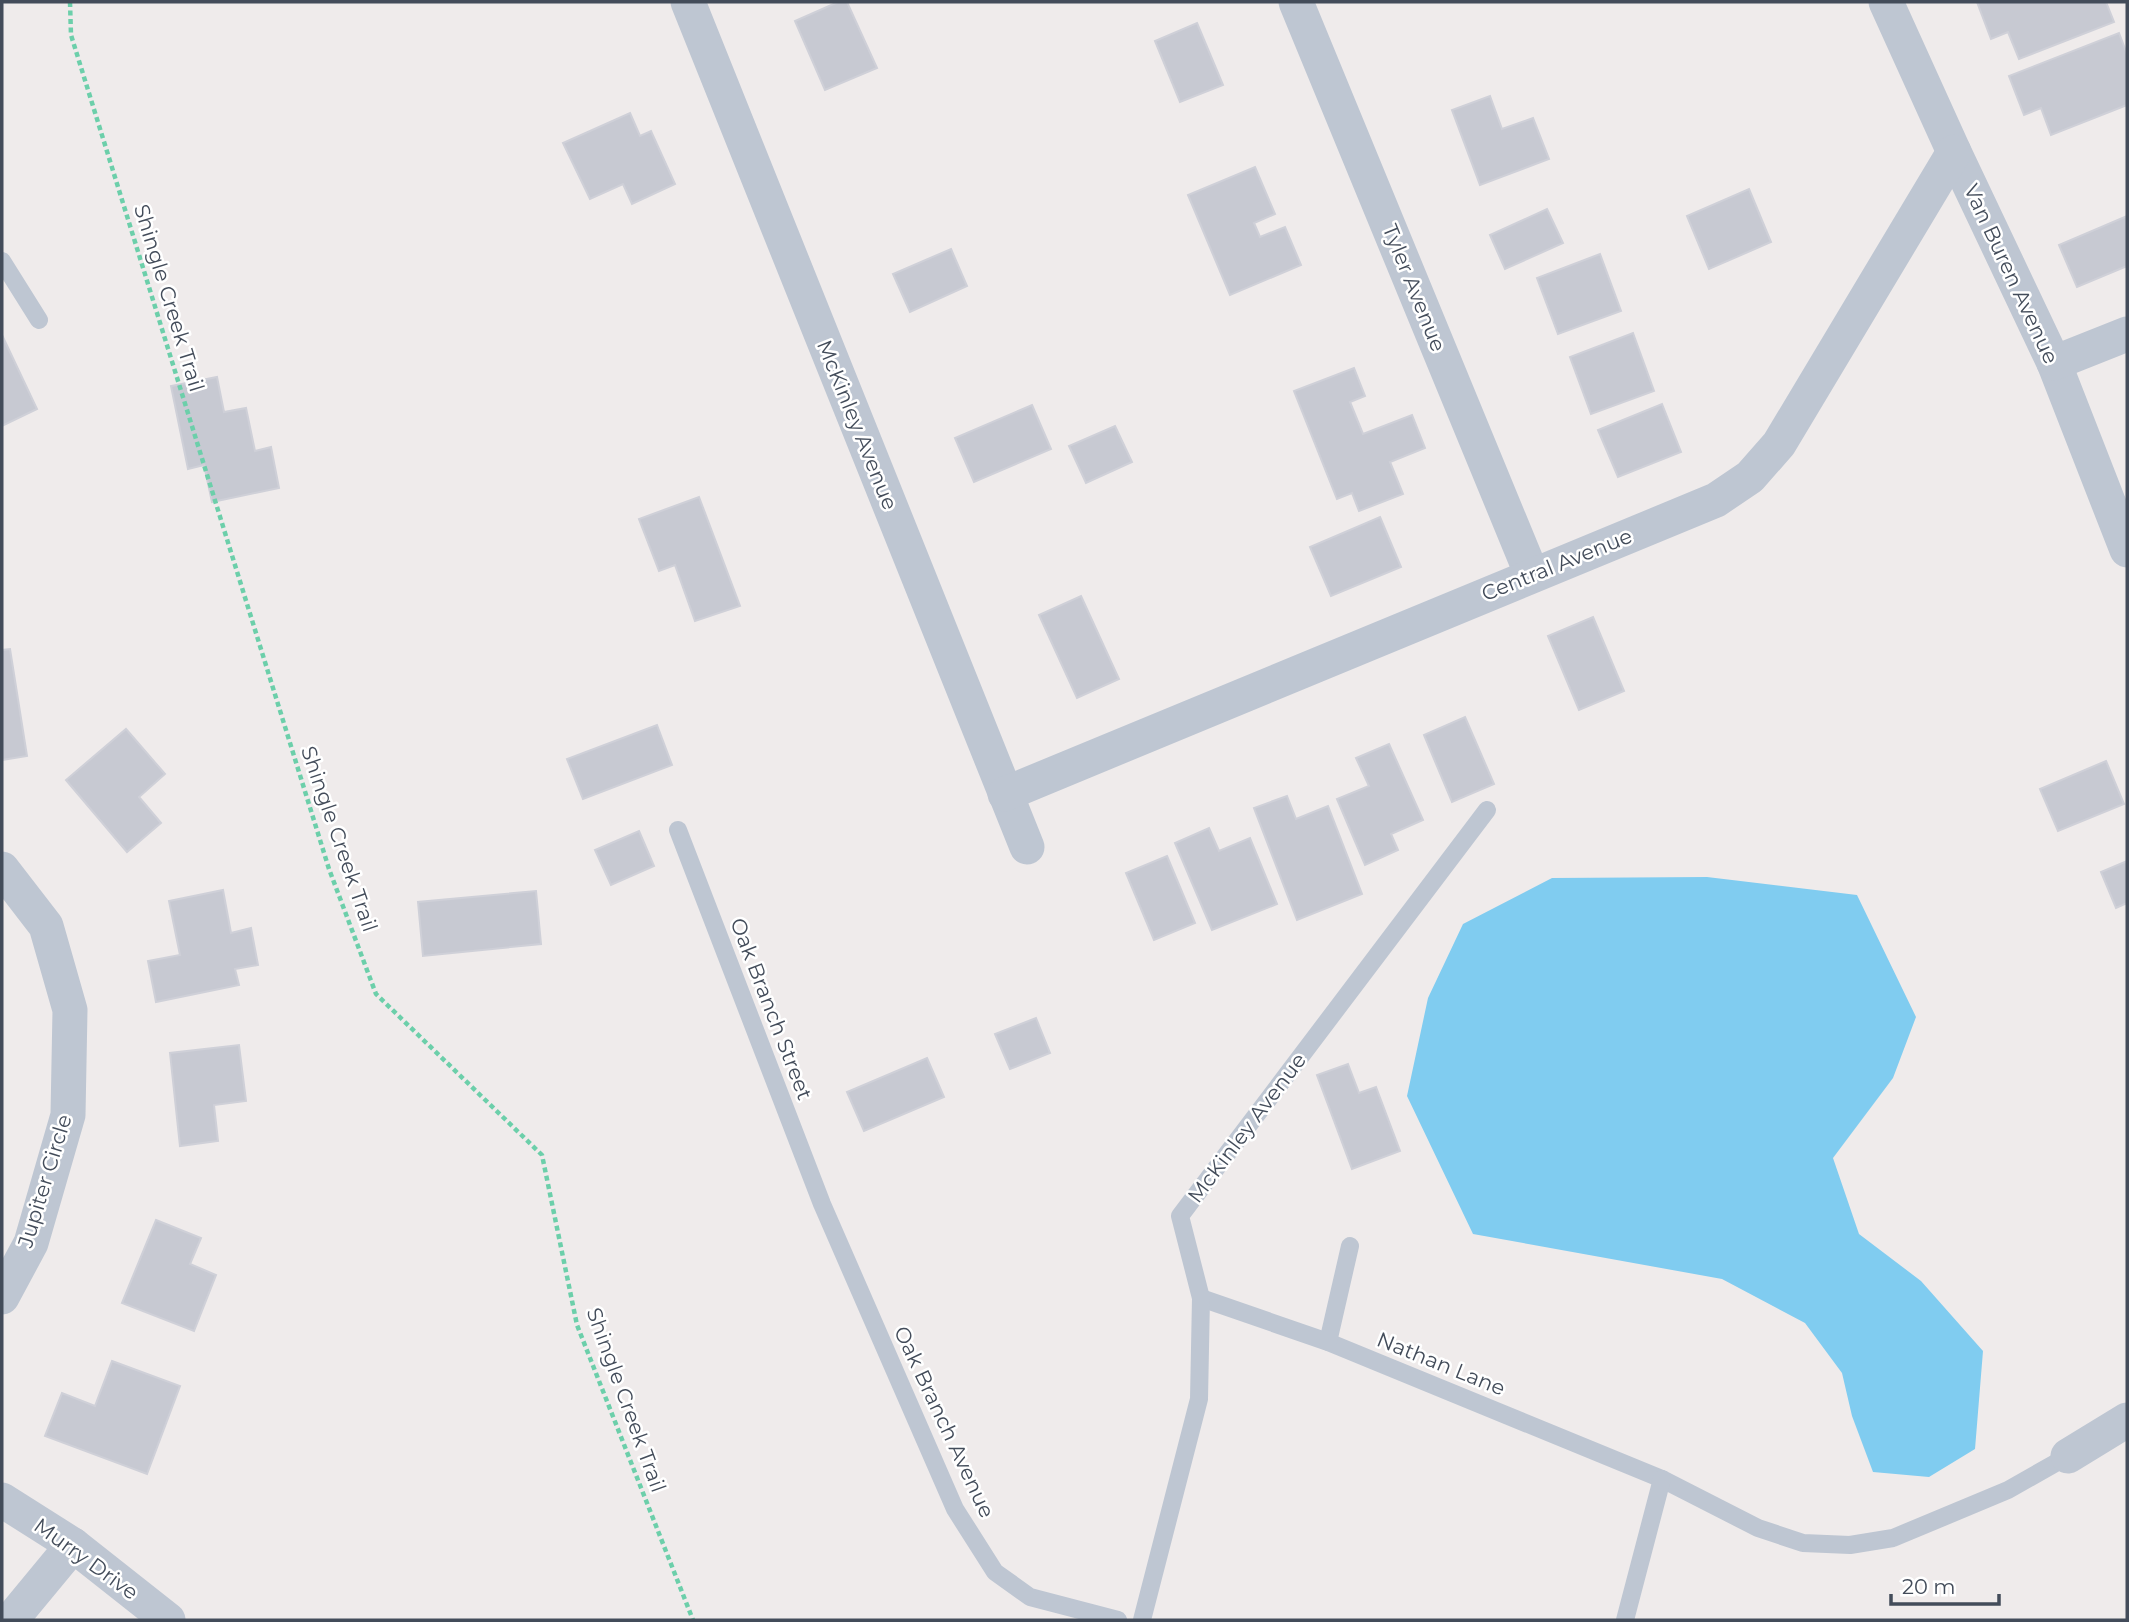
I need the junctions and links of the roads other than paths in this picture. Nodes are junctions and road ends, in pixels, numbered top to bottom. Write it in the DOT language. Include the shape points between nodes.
graph roads {
  1 [pos="688,2"];
  2 [pos="1296,2"];
  3 [pos="1886,2"];
  4 [pos="1954,152"];
  5 [pos="2,261"];
  6 [pos="39,320"];
  7 [pos="2127,334"];
  8 [pos="2054,363"];
  9 [pos="2127,550"];
  10 [pos="1532,575"];
  11 [pos="1004,794"];
  12 [pos="1488,810"];
  13 [pos="678,830"];
  14 [pos="1027,847"];
  15 [pos="2,869"];
  16 [pos="821,1204"];
  17 [pos="1350,1246"];
  18 [pos="2,1297"];
  19 [pos="1201,1298"];
  20 [pos="1328,1342"];
  21 [pos="2127,1420"];
  22 [pos="2068,1456"];
  23 [pos="1662,1479"];
  24 [pos="2,1500"];
  25 [pos="73,1545"];
  26 [pos="10,1620"];
  27 [pos="168,1620"];
  28 [pos="1118,1620"];
  29 [pos="1142,1620"];
  30 [pos="1625,1620"];
  1 -- 11 [label="street, McKinley Avenue"];
  2 -- 10 [label="street, Tyler Avenue"];
  3 -- 4 [label="street, Van Buren Avenue"];
  4 -- 8 [label="street, Van Buren Avenue"];
  4 -- 10 [label="street, Central Avenue" via="1779,444 1750,477 1716,500"];
  5 -- 6 [label="lane"];
  7 -- 8 [label="street"];
  8 -- 9 [label="street, Van Buren Avenue"];
  10 -- 11 [label="street, Central Avenue"];
  11 -- 14 [label="street, McKinley Avenue"];
  12 -- 19 [label="lane, McKinley Avenue" via="1180,1216"];
  13 -- 16 [label="lane, Oak Branch Street"];
  15 -- 18 [label="street, Jupiter Circle" via="46,926 70,1010 68,1115 31,1242"];
  16 -- 28 [label="lane, Oak Branch Avenue" via="955,1509 995,1572 1030,1597"];
  17 -- 20 [label="lane"];
  19 -- 20 [label="lane, Nathan Lane"];
  19 -- 29 [label="lane, McKinley Avenue" via="1199,1399"];
  20 -- 23 [label="lane, Nathan Lane"];
  21 -- 22 [label="street"];
  22 -- 23 [label="lane, Nathan Lane" via="2008,1490 1893,1538 1850,1545 1803,1543 1758,1528"];
  23 -- 30 [label="lane"];
  24 -- 25 [label="street, Murry Drive"];
  25 -- 26 [label="street"];
  25 -- 27 [label="street, Murry Drive"];
}
